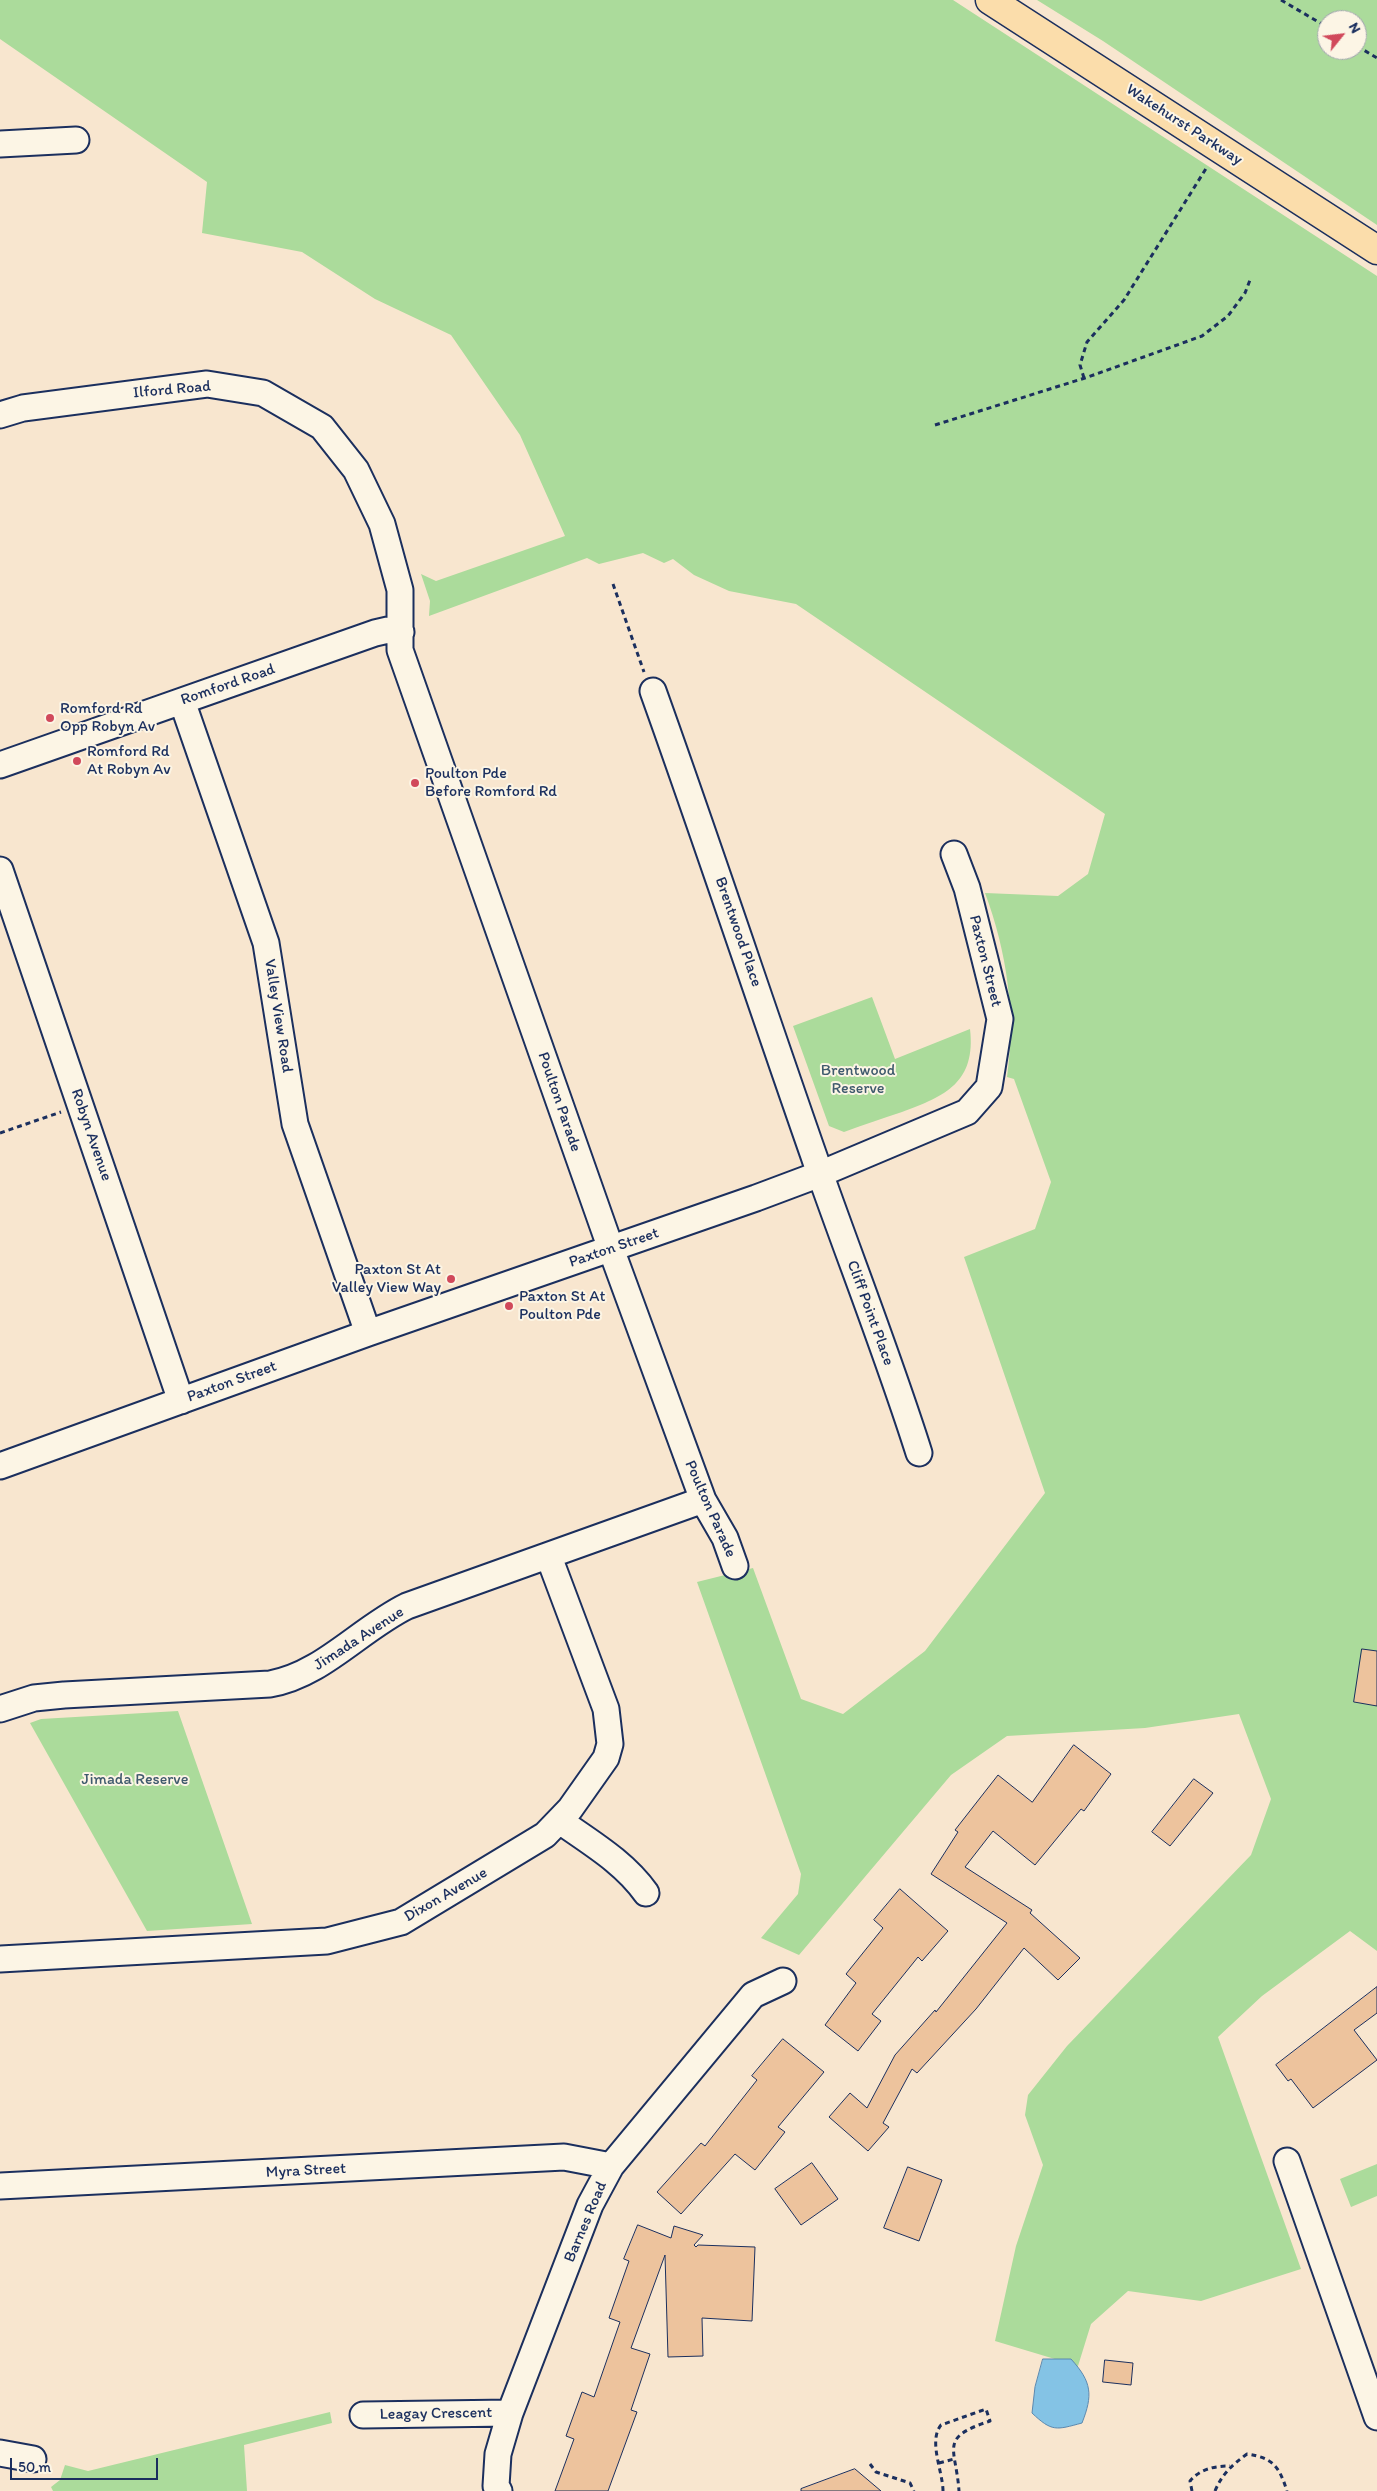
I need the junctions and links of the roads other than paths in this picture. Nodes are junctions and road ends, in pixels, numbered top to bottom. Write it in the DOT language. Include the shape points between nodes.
graph roads {
  1 [pos="990,0"];
  2 [pos="76,140"];
  3 [pos="0,144"];
  4 [pos="1377,250"];
  5 [pos="0,415"];
  6 [pos="401,632"];
  7 [pos="653,691"];
  8 [pos="182,701"];
  9 [pos="0,765"];
  10 [pos="954,854"];
  11 [pos="0,870"];
  12 [pos="820,1174"];
  13 [pos="611,1249"];
  14 [pos="368,1333"];
  15 [pos="181,1401"];
  16 [pos="918,1453"];
  17 [pos="0,1466"];
  18 [pos="703,1500"];
  19 [pos="549,1557"];
  20 [pos="735,1566"];
  21 [pos="0,1709"];
  22 [pos="560,1821"];
  23 [pos="646,1893"];
  24 [pos="0,1959"];
  25 [pos="783,1981"];
  26 [pos="1287,2161"];
  27 [pos="611,2166"];
  28 [pos="0,2186"];
  29 [pos="510,2413"];
  30 [pos="363,2415"];
  31 [pos="1377,2417"];
  32 [pos="0,2453"];
  33 [pos="33,2458"];
  34 [pos="499,2491"];
  1 -- 4 [label="main road, Wakehurst Parkway"];
  2 -- 3 [label="street"];
  5 -- 6 [label="street, Ilford Road" via="23,408 207,384 263,393 322,427 356,470 385,534 400,590"];
  6 -- 8 [label="street, Romford Road" via="375,633"];
  6 -- 13 [label="street, Poulton Parade" via="400,650"];
  7 -- 12 [label="street, Brentwood Place" via="728,900"];
  8 -- 9 [label="street, Romford Road"];
  8 -- 14 [label="street, Valley View Road" via="266,943 295,1124"];
  10 -- 12 [label="street, Paxton Street" via="967,888 1000,1019 989,1087 967,1112"];
  11 -- 15 [label="street, Robyn Avenue"];
  12 -- 13 [label="street, Paxton Street"];
  12 -- 16 [label="street, Cliff Point Place" via="902,1399"];
  13 -- 14 [label="street, Paxton Street"];
  13 -- 18 [label="street, Poulton Parade"];
  14 -- 15 [label="street, Paxton Street"];
  15 -- 17 [label="street, Paxton Street"];
  18 -- 19 [label="street, Jimada Avenue"];
  18 -- 20 [label="street, Poulton Parade" via="725,1538"];
  19 -- 21 [label="street, Jimada Avenue" via="407,1606 373,1625 304,1674 286,1681 64,1695 34,1698"];
  19 -- 22 [label="street, Dixon Avenue" via="606,1709 610,1730 606,1758"];
  22 -- 23 [label="street" via="620,1863"];
  22 -- 24 [label="street, Dixon Avenue" via="537,1840 401,1922 327,1941"];
  25 -- 27 [label="street, Barnes Road" via="753,1995"];
  26 -- 31 [label="street"];
  27 -- 28 [label="street, Myra Street" via="564,2157"];
  27 -- 29 [label="street, Barnes Road" via="590,2205"];
  29 -- 30 [label="street, Leagay Crescent"];
  29 -- 34 [label="street, Barnes Road" via="498,2454 496,2486"];
  32 -- 33 [label="street"];
}
